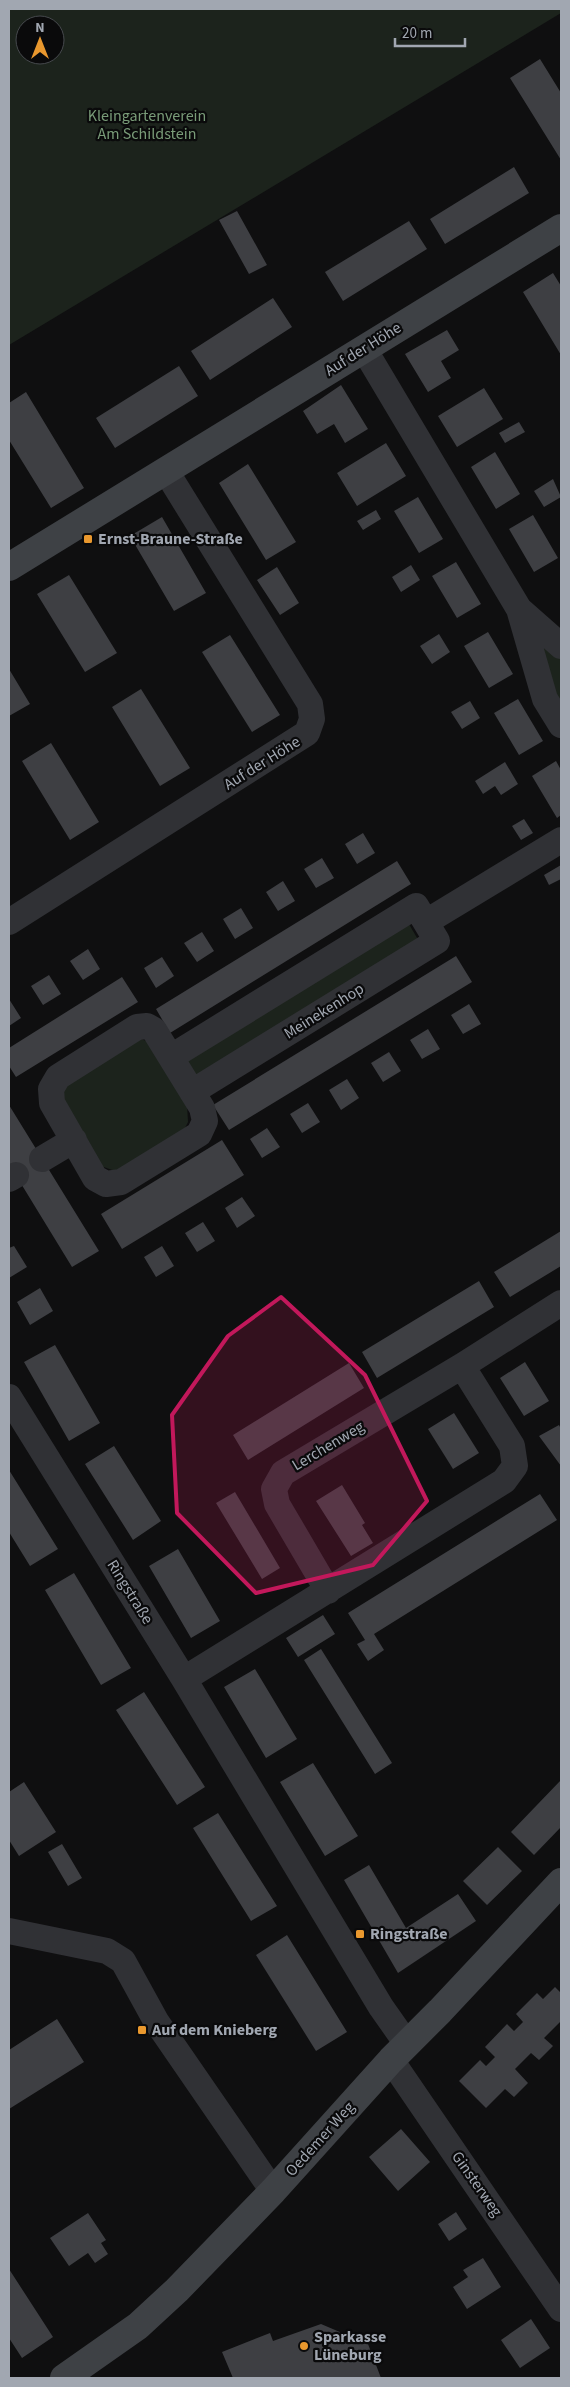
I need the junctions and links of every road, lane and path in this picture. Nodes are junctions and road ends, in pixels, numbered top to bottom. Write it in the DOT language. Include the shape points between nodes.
graph roads {
  1 [pos="561,228"];
  2 [pos="364,349"];
  3 [pos="166,471"];
  4 [pos="9,567"];
  5 [pos="519,608"];
  6 [pos="561,646"];
  7 [pos="561,725"];
  8 [pos="561,840"];
  9 [pos="9,922"];
  10 [pos="426,922"];
  11 [pos="171,1057"];
  12 [pos="192,1092"];
  13 [pos="74,1140"];
  14 [pos="42,1159"];
  15 [pos="561,1303"];
  16 [pos="462,1366"];
  17 [pos="9,1398"];
  18 [pos="328,1590"];
  19 [pos="184,1678"];
  20 [pos="561,1882"];
  21 [pos="9,1931"];
  22 [pos="399,2052"];
  23 [pos="272,2191"];
  24 [pos="561,2309"];
  25 [pos="67,2377"];
  1 -- 2 [label="street, Auf der Höhe"];
  2 -- 3 [label="street, Auf der Höhe"];
  2 -- 5 [label="street"];
  3 -- 4 [label="street, Auf der Höhe"];
  3 -- 9 [label="street, Auf der Höhe" via="310,704 312,719 307,734"];
  5 -- 6 [label="street"];
  5 -- 7 [label="street" via="545,699"];
  8 -- 10 [label="street"];
  10 -- 11 [label="street, Meinekenhop" via="416,906"];
  10 -- 12 [label="street, Meinekenhop" via="438,941"];
  11 -- 12 [label="street"];
  11 -- 13 [label="street" via="154,1030 147,1026 137,1027 58,1077 51,1089 52,1103"];
  12 -- 13 [label="street" via="202,1108 205,1121 199,1134 121,1182 106,1184 96,1178"];
  13 -- 14 [label="street"];
  15 -- 16 [label="street, Lerchenweg"];
  16 -- 18 [label="street" via="512,1446 515,1466 504,1482"];
  16 -- 18 [label="street, Lerchenweg" via="283,1473 274,1489 277,1504"];
  17 -- 19 [label="street, Ringstraße"];
  18 -- 19 [label="street"];
  19 -- 22 [label="street, Ringstraße" via="381,2007"];
  20 -- 22 [label="street, Oedemer Weg"];
  21 -- 23 [label="street" via="107,1951 122,1961 156,2021"];
  22 -- 23 [label="street, Oedemer Weg"];
  22 -- 24 [label="street, Ginsterweg"];
  23 -- 25 [label="street, Oedemer Weg" via="138,2326"];
}
